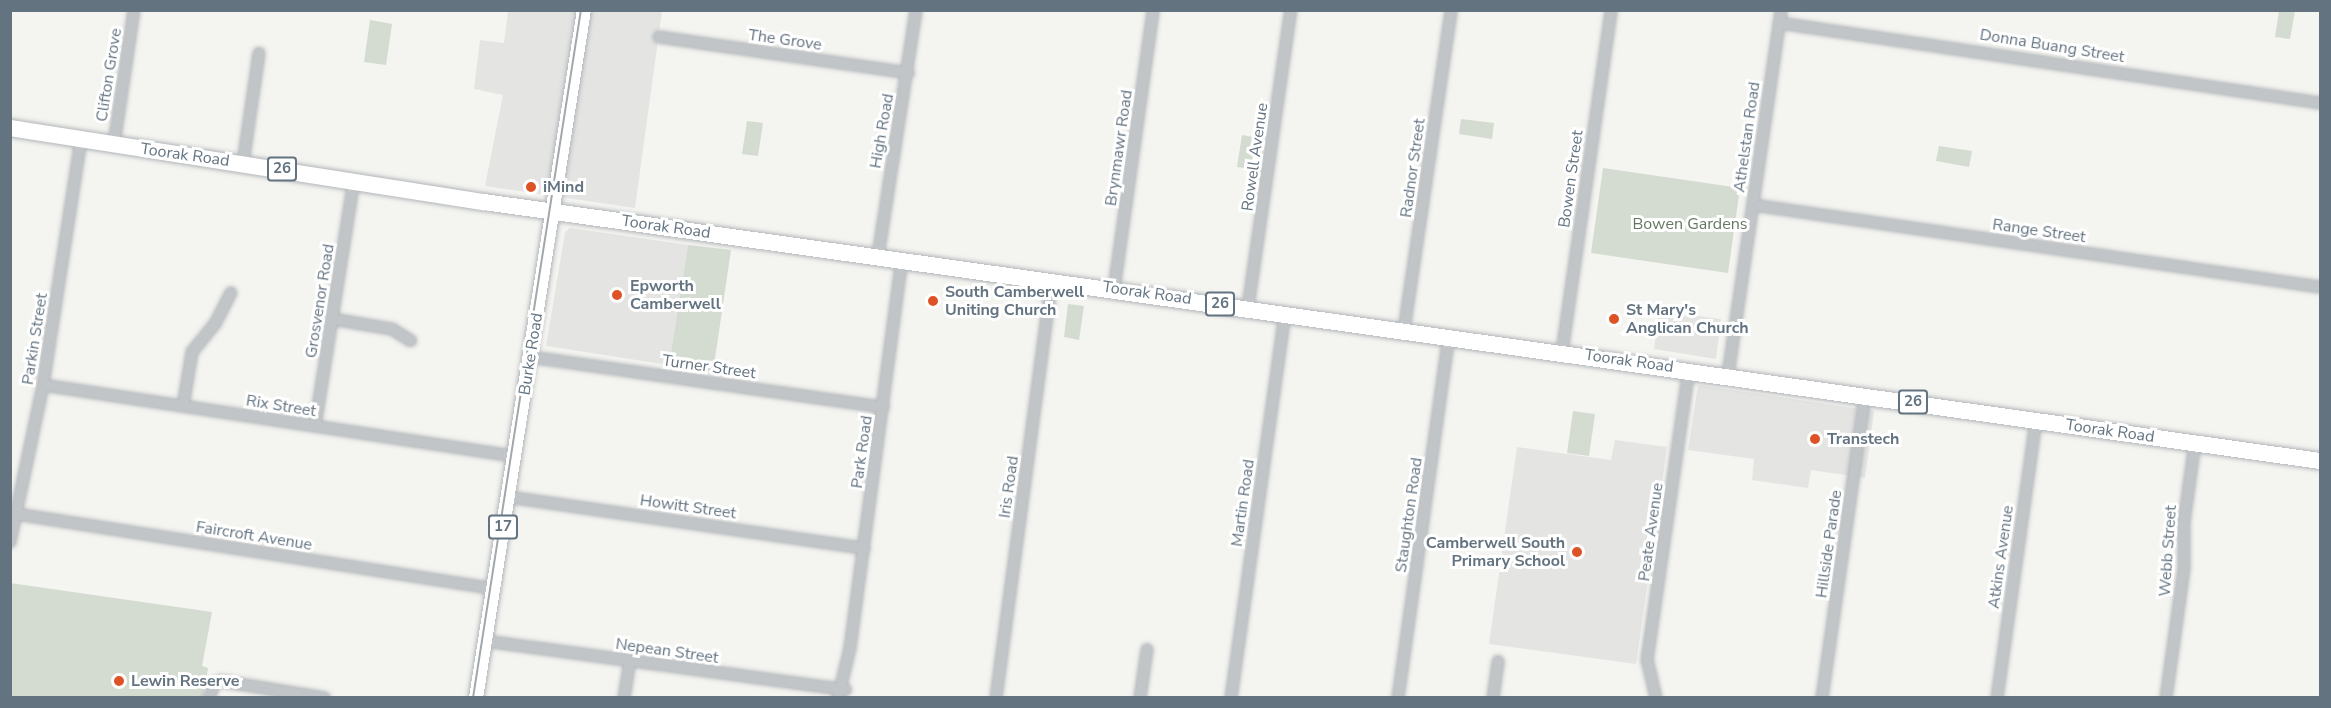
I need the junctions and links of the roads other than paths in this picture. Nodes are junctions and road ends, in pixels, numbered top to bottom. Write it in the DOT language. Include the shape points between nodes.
graph roads {
  1 [pos="134,10"];
  2 [pos="584,10"];
  3 [pos="916,10"];
  4 [pos="1153,10"];
  5 [pos="1292,10"];
  6 [pos="1451,10"];
  7 [pos="1611,10"];
  8 [pos="1781,10"];
  9 [pos="1779,23"];
  10 [pos="658,37"];
  11 [pos="259,53"];
  12 [pos="908,73"];
  13 [pos="2320,103"];
  14 [pos="10,128"];
  15 [pos="81,140"];
  16 [pos="114,144"];
  17 [pos="243,163"];
  18 [pos="354,181"];
  19 [pos="1753,205"];
  20 [pos="553,211"];
  21 [pos="878,256"];
  22 [pos="902,260"];
  23 [pos="1052,280"];
  24 [pos="2320,287"];
  25 [pos="1114,289"];
  26 [pos="231,293"];
  27 [pos="1248,308"];
  28 [pos="1285,313"];
  29 [pos="332,319"];
  30 [pos="1404,330"];
  31 [pos="1449,336"];
  32 [pos="411,341"];
  33 [pos="1562,352"];
  34 [pos="530,357"];
  35 [pos="1689,370"];
  36 [pos="1728,375"];
  37 [pos="43,385"];
  38 [pos="1865,395"];
  39 [pos="183,406"];
  40 [pos="883,408"];
  41 [pos="2036,420"];
  42 [pos="315,426"];
  43 [pos="2195,443"];
  44 [pos="514,456"];
  45 [pos="2320,460"];
  46 [pos="508,497"];
  47 [pos="14,513"];
  48 [pos="10,542"];
  49 [pos="864,548"];
  50 [pos="493,589"];
  51 [pos="485,641"];
  52 [pos="1147,650"];
  53 [pos="630,660"];
  54 [pos="1498,661"];
  55 [pos="210,693"];
  56 [pos="842,694"];
  57 [pos="325,698"];
  58 [pos="476,698"];
  59 [pos="624,698"];
  60 [pos="996,698"];
  61 [pos="1140,698"];
  62 [pos="1231,698"];
  63 [pos="1398,698"];
  64 [pos="1493,698"];
  65 [pos="1656,698"];
  66 [pos="1822,698"];
  67 [pos="1997,698"];
  68 [pos="2166,698"];
  1 -- 16 [label="street, Clifton Grove"];
  2 -- 20 [label="main road, Burke Road / 17"];
  3 -- 12 [label="street, High Road"];
  4 -- 25 [label="street, Brynmawr Road"];
  5 -- 27 [label="street, Rowell Avenue"];
  6 -- 30 [label="street, Radnor Street"];
  7 -- 33 [label="street, Bowen Street"];
  8 -- 9 [label="street, Athelstan Road"];
  9 -- 13 [label="street, Donna Buang Street"];
  9 -- 19 [label="street, Athelstan Road"];
  10 -- 12 [label="street, The Grove"];
  11 -- 17 [label="street"];
  12 -- 21 [label="street, High Road"];
  14 -- 15 [label="highway, Toorak Road / 26"];
  15 -- 16 [label="highway, Toorak Road / 26"];
  15 -- 37 [label="street, Parkin Street"];
  16 -- 17 [label="highway, Toorak Road / 26"];
  17 -- 18 [label="highway, Toorak Road / 26"];
  18 -- 20 [label="highway, Toorak Road / 26"];
  18 -- 29 [label="street, Grosvenor Road"];
  19 -- 24 [label="street, Range Street"];
  19 -- 36 [label="street, Athelstan Road"];
  20 -- 21 [label="highway, Toorak Road / 26"];
  20 -- 34 [label="main road, Burke Road / 17"];
  21 -- 22 [label="highway, Toorak Road / 26"];
  22 -- 23 [label="highway, Toorak Road / 26"];
  22 -- 40 [label="street, Park Road"];
  23 -- 25 [label="highway, Toorak Road / 26"];
  23 -- 60 [label="street, Iris Road"];
  25 -- 27 [label="highway, Toorak Road / 26"];
  26 -- 39 [label="street" via="215,324 192,352"];
  27 -- 28 [label="highway, Toorak Road / 26"];
  28 -- 30 [label="highway, Toorak Road / 26"];
  28 -- 62 [label="street, Martin Road"];
  29 -- 32 [label="street" via="392,329"];
  29 -- 42 [label="street, Grosvenor Road"];
  30 -- 31 [label="highway, Toorak Road / 26"];
  31 -- 33 [label="highway, Toorak Road / 26"];
  31 -- 63 [label="street, Staughton Road"];
  33 -- 35 [label="highway, Toorak Road / 26"];
  34 -- 40 [label="street, Turner Street"];
  34 -- 44 [label="main road, Burke Road / 17"];
  35 -- 36 [label="highway, Toorak Road / 26"];
  35 -- 65 [label="street, Peate Avenue" via="1647,660"];
  36 -- 38 [label="highway, Toorak Road / 26"];
  37 -- 39 [label="street, Rix Street"];
  37 -- 47 [label="street, Parkin Street"];
  38 -- 41 [label="highway, Toorak Road / 26"];
  38 -- 66 [label="street, Hillside Parade"];
  39 -- 42 [label="street, Rix Street"];
  40 -- 49 [label="street, Park Road"];
  41 -- 43 [label="highway, Toorak Road / 26"];
  41 -- 67 [label="street, Atkins Avenue"];
  42 -- 44 [label="street, Rix Street"];
  43 -- 45 [label="highway, Toorak Road / 26"];
  43 -- 68 [label="street, Webb Street" via="2184,522 2184,577"];
  44 -- 46 [label="main road, Burke Road / 17"];
  46 -- 49 [label="street, Howitt Street"];
  46 -- 50 [label="main road, Burke Road / 17"];
  47 -- 48 [label="street, Parkin Street"];
  47 -- 50 [label="street, Faircroft Avenue"];
  49 -- 56 [label="street, Park Road"];
  50 -- 51 [label="main road, Burke Road / 17"];
  51 -- 53 [label="street, Nepean Street"];
  51 -- 58 [label="main road, Burke Road / 17"];
  52 -- 61 [label="street"];
  53 -- 56 [label="street, Nepean Street"];
  53 -- 59 [label="street"];
  54 -- 64 [label="street"];
  55 -- 57 [label="street" via="217,682 226,682"];
}
